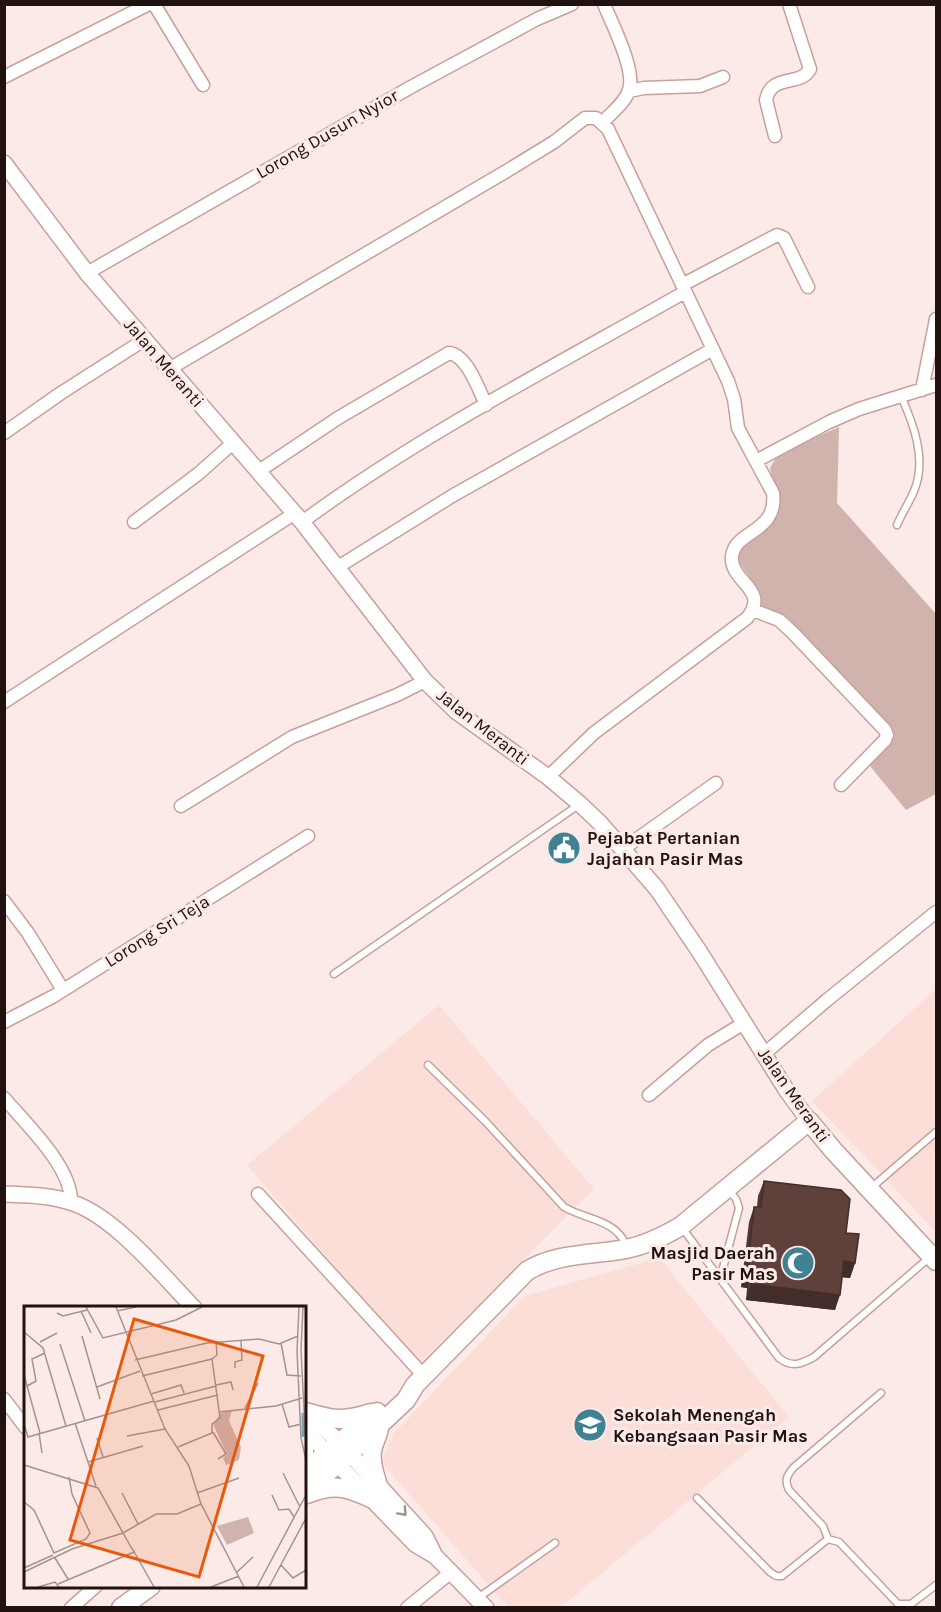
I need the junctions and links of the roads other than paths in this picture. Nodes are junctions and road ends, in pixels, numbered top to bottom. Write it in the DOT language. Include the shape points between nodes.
graph roads {
  1 [pos="149,4"];
  2 [pos="154,4"];
  3 [pos="572,4"];
  4 [pos="604,4"];
  5 [pos="789,4"];
  6 [pos="4,77"];
  7 [pos="723,77"];
  8 [pos="203,85"];
  9 [pos="629,91"];
  10 [pos="603,122"];
  11 [pos="776,136"];
  12 [pos="4,163"];
  13 [pos="87,273"];
  14 [pos="808,287"];
  15 [pos="684,289"];
  16 [pos="936,319"];
  17 [pos="144,340"];
  18 [pos="713,349"];
  19 [pos="169,369"];
  20 [pos="936,385"];
  21 [pos="922,390"];
  22 [pos="902,396"];
  23 [pos="486,405"];
  24 [pos="4,433"];
  25 [pos="234,442"];
  26 [pos="756,461"];
  27 [pos="259,471"];
  28 [pos="299,518"];
  29 [pos="134,522"];
  30 [pos="897,525"];
  31 [pos="338,567"];
  32 [pos="753,610"];
  33 [pos="425,681"];
  34 [pos="4,702"];
  35 [pos="548,777"];
  36 [pos="716,783"];
  37 [pos="841,785"];
  38 [pos="580,804"];
  39 [pos="181,806"];
  40 [pos="308,836"];
  41 [pos="623,849"];
  42 [pos="4,902"];
  43 [pos="936,912"];
  44 [pos="334,974"];
  45 [pos="63,990"];
  46 [pos="4,1022"];
  47 [pos="744,1023"];
  48 [pos="764,1054"];
  49 [pos="428,1065"];
  50 [pos="649,1095"];
  51 [pos="4,1098"];
  52 [pos="809,1121"];
  53 [pos="936,1132"];
  54 [pos="727,1188"];
  55 [pos="870,1190"];
  56 [pos="4,1194"];
  57 [pos="258,1194"];
  58 [pos="71,1202"];
  59 [pos="681,1226"];
  60 [pos="627,1249"];
  61 [pos="935,1257"];
  62 [pos="718,1276"];
  63 [pos="192,1306"];
  64 [pos="420,1381"];
  65 [pos="881,1393"];
  66 [pos="4,1399"];
  67 [pos="306,1417"];
  68 [pos="306,1418"];
  69 [pos="380,1418"];
  70 [pos="24,1425"];
  71 [pos="339,1453"];
  72 [pos="306,1471"];
  73 [pos="306,1491"];
  74 [pos="306,1493"];
  75 [pos="376,1493"];
  76 [pos="697,1498"];
  77 [pos="828,1539"];
  78 [pos="555,1543"];
  79 [pos="450,1573"];
  80 [pos="936,1585"];
  81 [pos="95,1588"];
  82 [pos="151,1588"];
  83 [pos="482,1603"];
  84 [pos="71,1608"];
  85 [pos="121,1608"];
  86 [pos="407,1608"];
  1 -- 6 [label="street"];
  2 -- 8 [label="street"];
  3 -- 13 [label="street, Lorong Dusun Nyior" via="411,87"];
  4 -- 9 [label="street" via="630,74"];
  5 -- 11 [label="street" via="810,69 805,76 774,85 767,94"];
  7 -- 9 [label="street" via="700,86"];
  9 -- 10 [label="street"];
  10 -- 15 [label="street"];
  10 -- 19 [label="street" via="585,118 505,172"];
  12 -- 13 [label="street, Jalan Meranti"];
  13 -- 17 [label="street, Jalan Meranti"];
  14 -- 15 [label="street" via="784,238 777,235"];
  15 -- 18 [label="street"];
  15 -- 23 [label="street"];
  16 -- 21 [label="street"];
  17 -- 19 [label="street, Jalan Meranti"];
  17 -- 24 [label="street"];
  18 -- 26 [label="street" via="734,399 738,428"];
  18 -- 31 [label="street" via="452,496"];
  19 -- 25 [label="street, Jalan Meranti"];
  20 -- 21 [label="street"];
  21 -- 22 [label="street"];
  22 -- 26 [label="street" via="829,422"];
  22 -- 30 [label="lane" via="914,427 920,466 913,493"];
  23 -- 27 [label="street" via="460,357 449,353 338,418"];
  23 -- 28 [label="street"];
  25 -- 27 [label="street, Jalan Meranti"];
  25 -- 29 [label="street"];
  26 -- 32 [label="street" via="773,493 772,511 736,546 732,555 738,575 752,590"];
  27 -- 28 [label="street, Jalan Meranti"];
  28 -- 31 [label="street, Jalan Meranti"];
  28 -- 34 [label="street"];
  31 -- 33 [label="street, Jalan Meranti"];
  32 -- 35 [label="street" via="732,631 594,733"];
  32 -- 37 [label="street" via="779,620 885,730 885,740"];
  33 -- 35 [label="street, Jalan Meranti" via="457,712"];
  33 -- 39 [label="street" via="291,737"];
  35 -- 38 [label="street, Jalan Meranti"];
  36 -- 41 [label="street"];
  38 -- 41 [label="street, Jalan Meranti"];
  38 -- 44 [label="lane"];
  40 -- 45 [label="street, Lorong Sri Teja"];
  41 -- 47 [label="street, Jalan Meranti" via="663,898"];
  42 -- 45 [label="street"];
  43 -- 48 [label="street"];
  45 -- 46 [label="street, Lorong Sri Teja"];
  47 -- 48 [label="street, Jalan Meranti"];
  47 -- 50 [label="street" via="708,1045"];
  48 -- 52 [label="street, Jalan Meranti"];
  49 -- 60 [label="lane" via="564,1207 613,1227"];
  51 -- 58 [label="street" via="57,1161 69,1186"];
  52 -- 54 [label="main road"];
  52 -- 55 [label="main road, Jalan Meranti"];
  53 -- 55 [label="lane"];
  54 -- 59 [label="main road"];
  54 -- 62 [label="lane" via="739,1208"];
  55 -- 61 [label="main road, Jalan Meranti"];
  56 -- 58 [label="street"];
  57 -- 64 [label="street"];
  58 -- 63 [label="street" via="115,1229"];
  59 -- 60 [label="main road"];
  59 -- 62 [label="lane"];
  60 -- 64 [label="main road" via="553,1260 527,1271"];
  61 -- 62 [label="lane" via="814,1357 793,1365 779,1359"];
  64 -- 69 [label="main road" via="399,1393"];
  65 -- 77 [label="lane" via="787,1476 789,1490 823,1526"];
  66 -- 70 [label="street"];
  67 -- 69 [label="main road"];
  68 -- 71 [label="street"];
  69 -- 71 [label="main road"];
  69 -- 75 [label="main road" via="371,1458"];
  71 -- 72 [label="main road"];
  71 -- 73 [label="main road"];
  71 -- 75 [label="street"];
  74 -- 75 [label="main road" via="334,1486"];
  75 -- 79 [label="street" via="415,1544 435,1556"];
  76 -- 77 [label="lane" via="776,1576 782,1576"];
  77 -- 80 [label="lane" via="839,1542 898,1604 912,1604"];
  78 -- 83 [label="lane"];
  79 -- 83 [label="street"];
  79 -- 86 [label="street"];
  81 -- 84 [label="street"];
  82 -- 85 [label="main road"];
}
